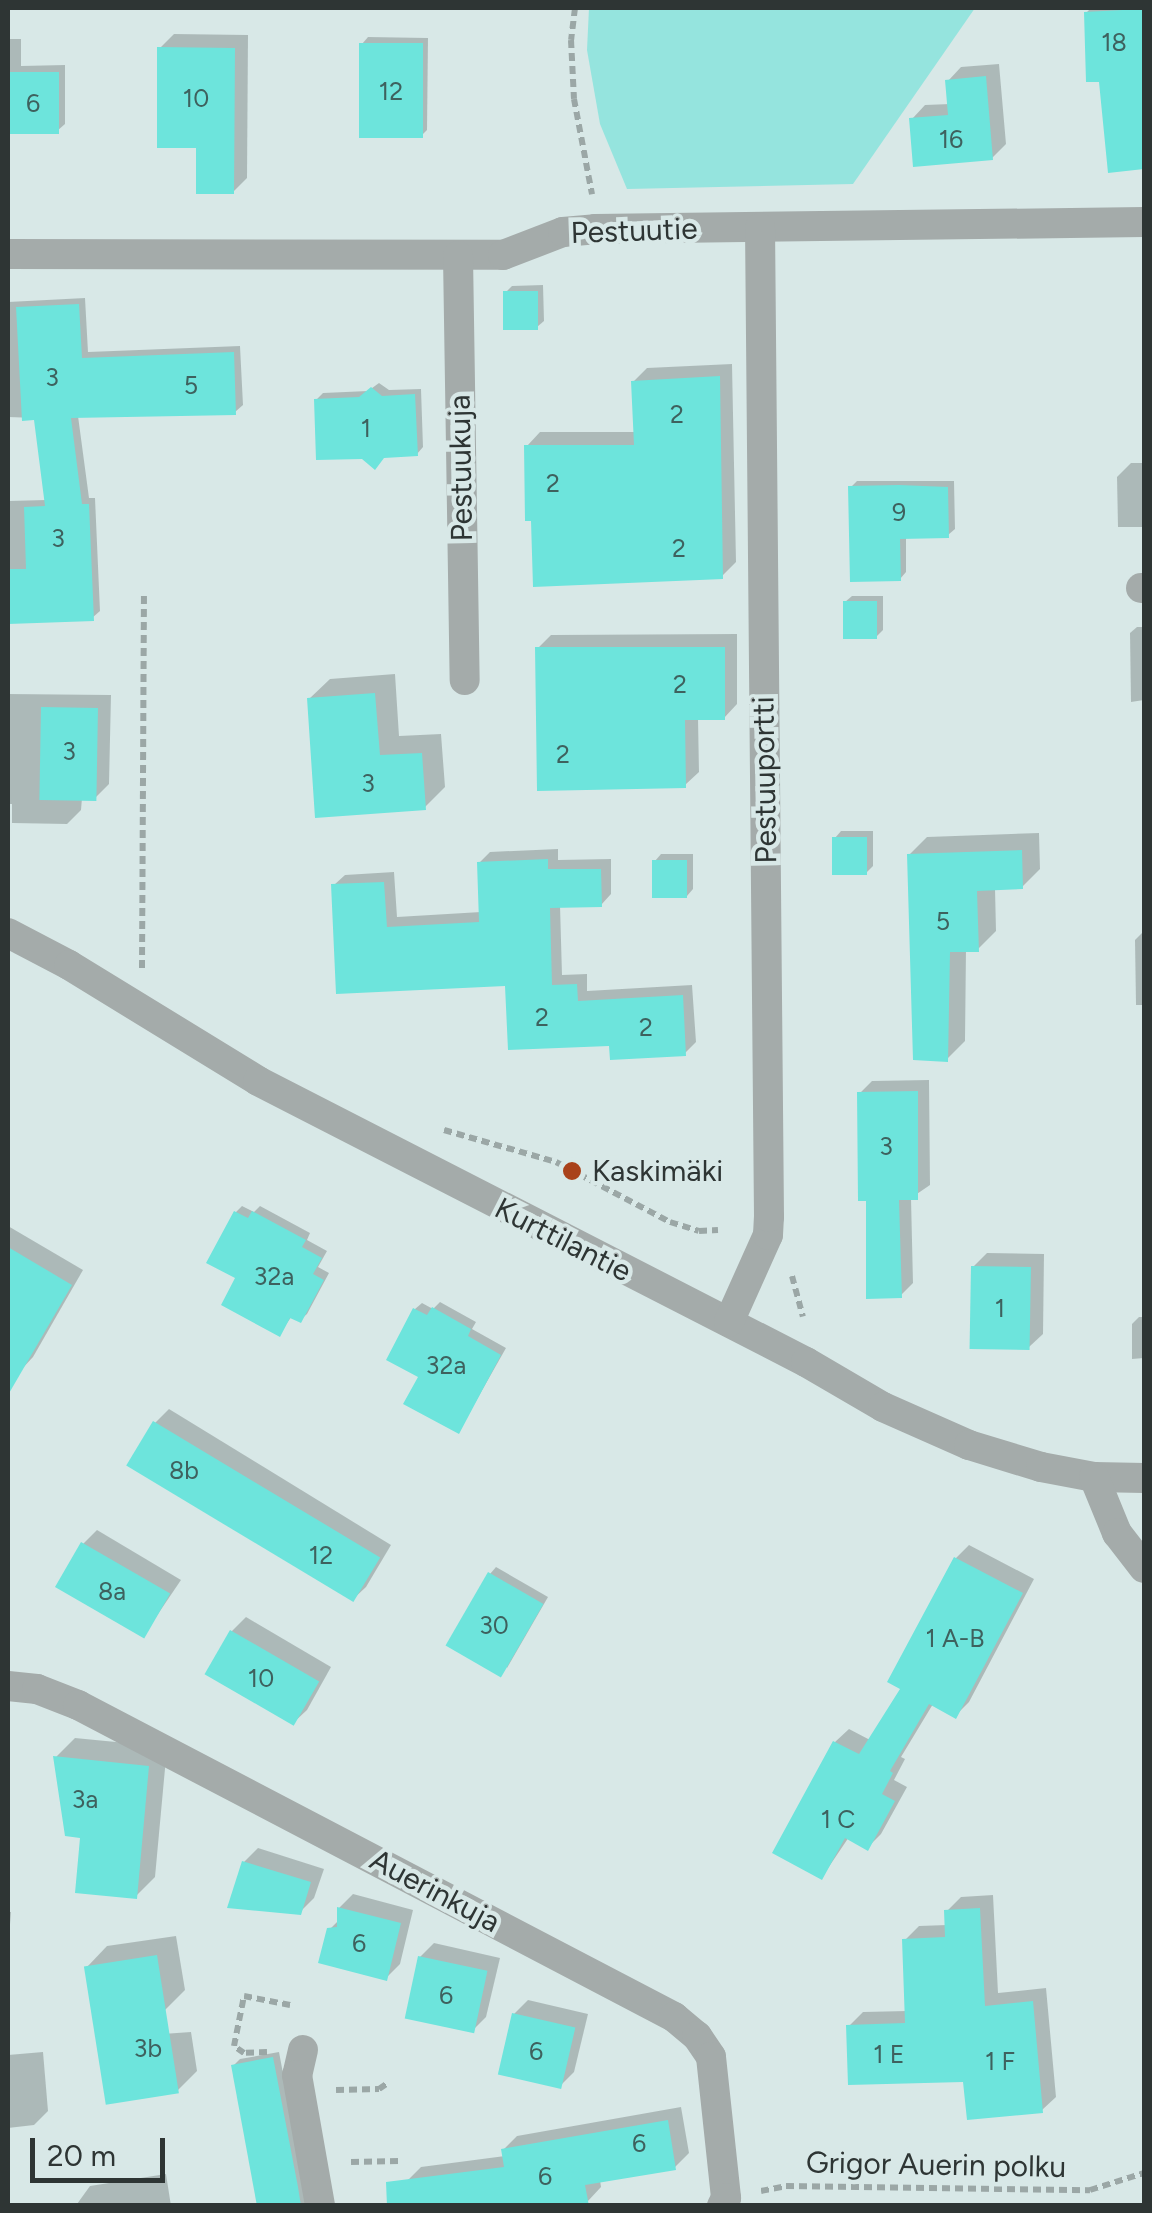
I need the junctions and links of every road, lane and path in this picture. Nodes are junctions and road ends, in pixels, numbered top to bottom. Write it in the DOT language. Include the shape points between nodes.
graph roads {
  1 [pos="575,8"];
  2 [pos="1144,222"];
  3 [pos="760,228"];
  4 [pos="595,229"];
  5 [pos="8,254"];
  6 [pos="458,256"];
  7 [pos="144,594"];
  8 [pos="465,680"];
  9 [pos="8,933"];
  10 [pos="125,964"];
  11 [pos="438,1127"];
  12 [pos="718,1230"];
  13 [pos="729,1322"];
  14 [pos="1094,1477"];
  15 [pos="1144,1478"];
  16 [pos="1144,1568"];
  17 [pos="8,1686"];
  18 [pos="290,2005"];
  19 [pos="303,2050"];
  20 [pos="388,2084"];
  21 [pos="361,2090"];
  22 [pos="399,2161"];
  23 [pos="312,2162"];
  24 [pos="1144,2174"];
  25 [pos="724,2202"];
  26 [pos="320,2206"];
  1 -- 4 [label="path" via="574,99"];
  2 -- 3 [label="street, Pestuutie"];
  3 -- 4 [label="street, Pestuutie"];
  3 -- 13 [label="street, Pestuuportti" via="770,1217"];
  4 -- 6 [label="street, Pestuutie" via="563,232 503,254"];
  5 -- 6 [label="street, Pestuutie"];
  6 -- 8 [label="street, Pestuukuja"];
  7 -- 10 [label="path" via="142,973"];
  9 -- 13 [label="street, Kurttilantie" via="258,1081"];
  11 -- 12 [label="path" via="556,1162 670,1222"];
  13 -- 14 [label="street, Kurttilantie" via="883,1407 969,1445"];
  14 -- 15 [label="street, Kurttilantie"];
  14 -- 16 [label="street" via="1117,1533"];
  17 -- 25 [label="street, Auerinkuja" via="78,1705 674,2016 711,2057"];
  18 -- 19 [label="path" via="244,1996 234,2046 244,2053"];
  19 -- 23 [label="street" via="297,2075"];
  20 -- 21 [label="path"];
  22 -- 23 [label="path"];
  23 -- 26 [label="street"];
  24 -- 25 [label="path, Grigor Auerin polku" via="1090,2190 786,2186"];
}
